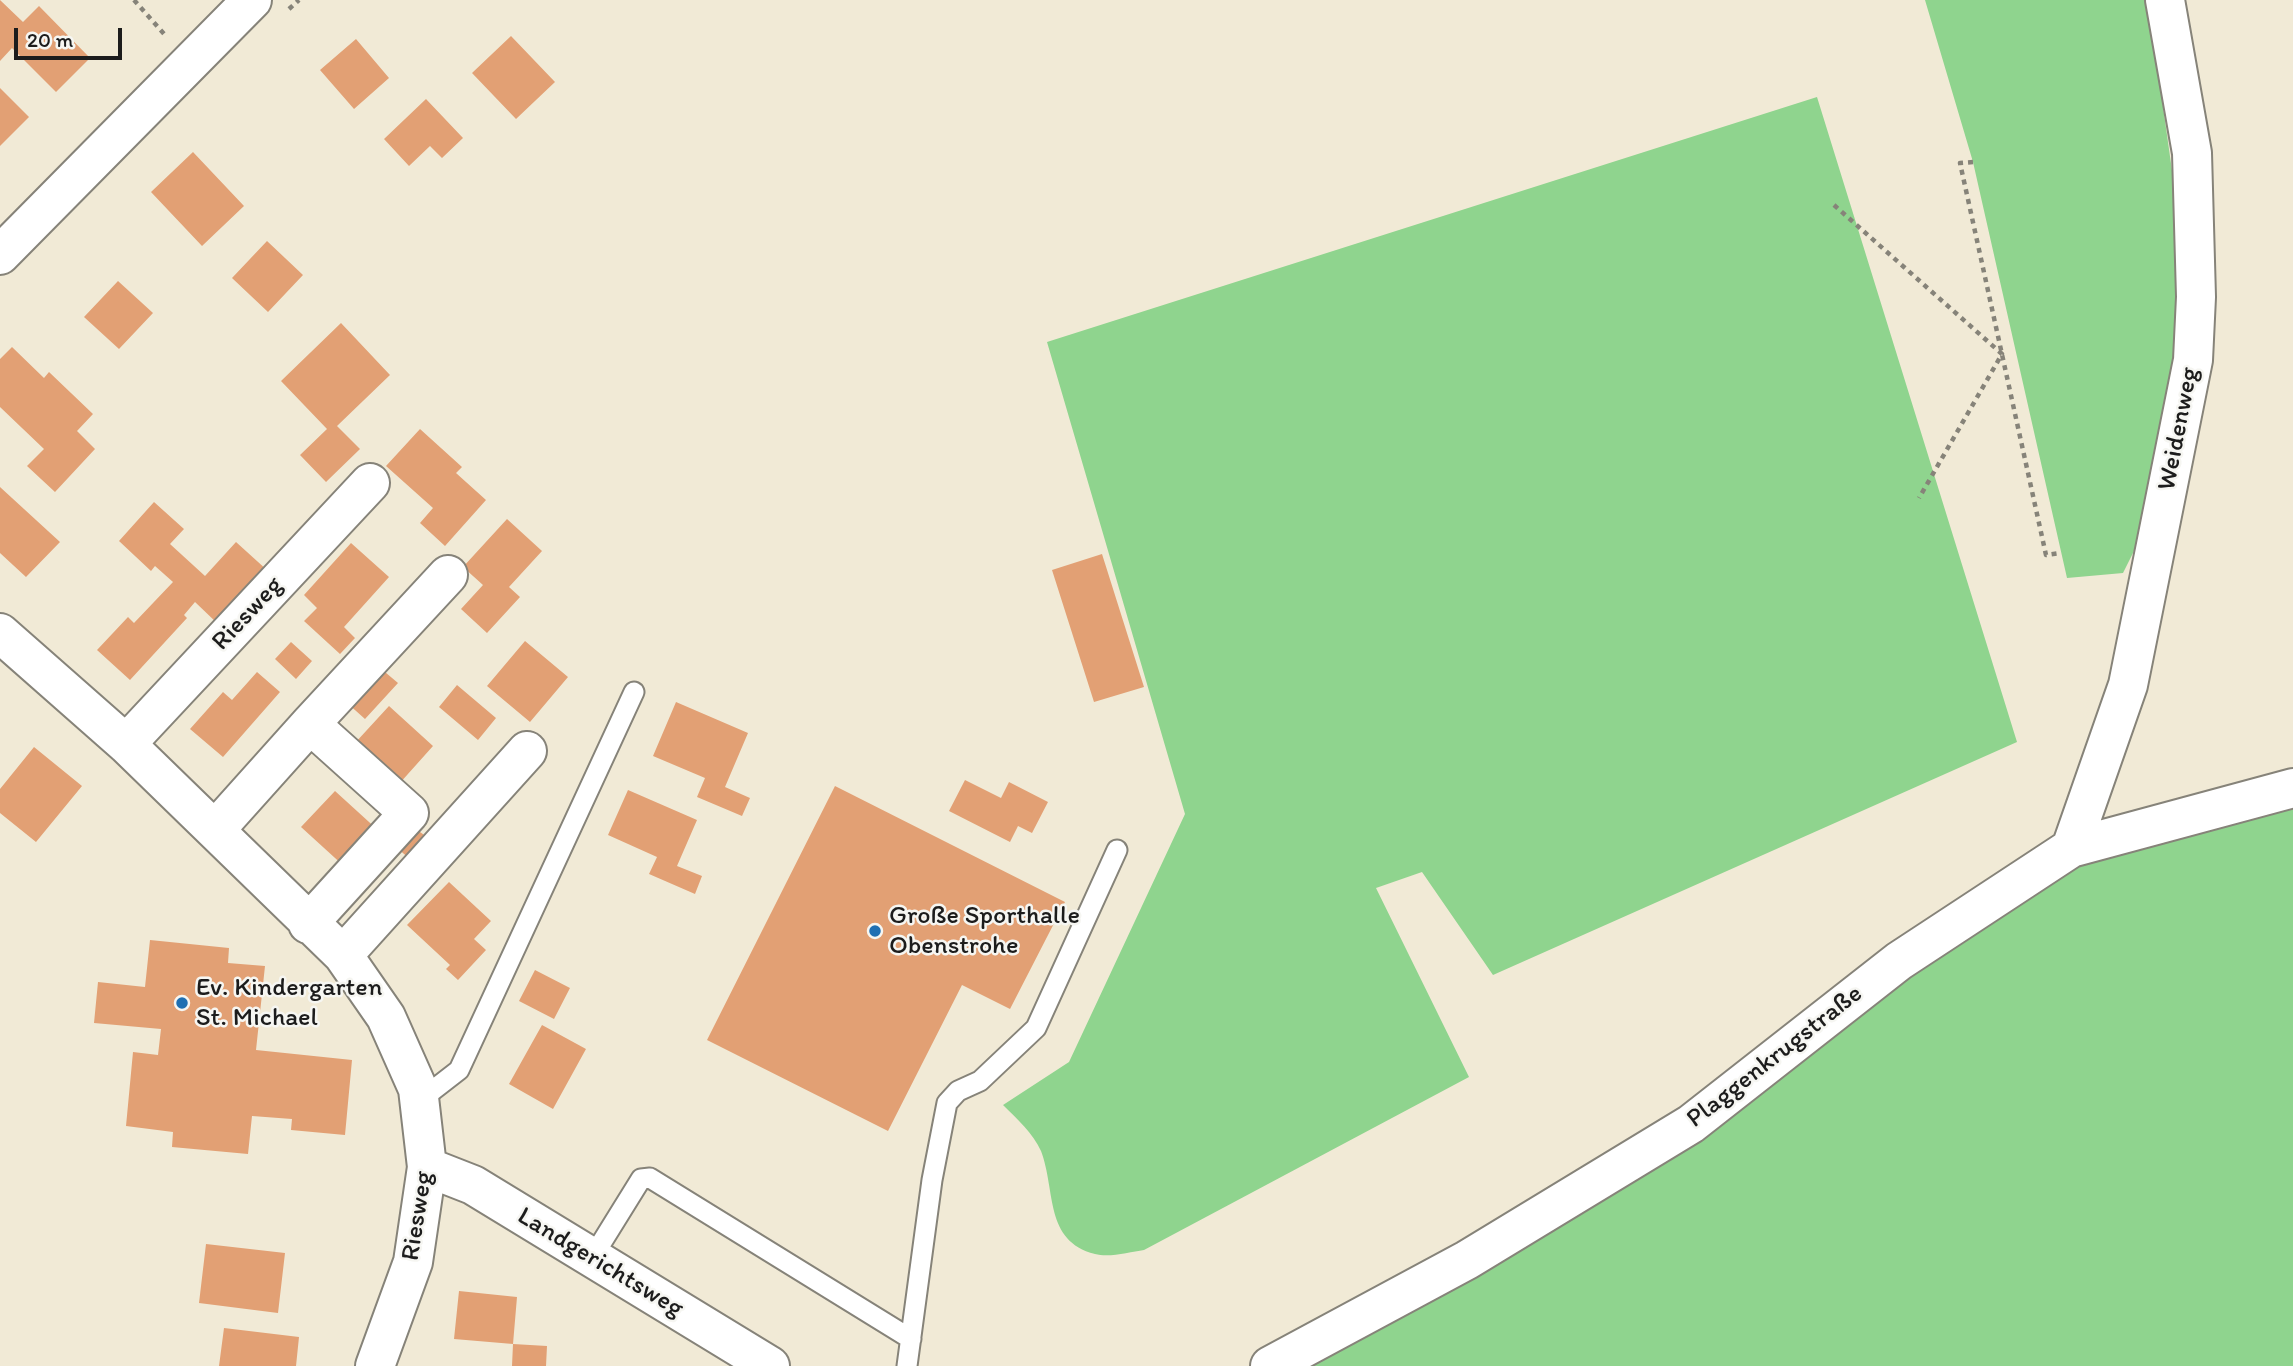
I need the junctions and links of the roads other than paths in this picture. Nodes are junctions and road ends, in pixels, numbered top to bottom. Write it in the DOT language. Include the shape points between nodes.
graph roads {
  1 [pos="252,0"];
  2 [pos="2165,0"];
  3 [pos="0,255"];
  4 [pos="370,483"];
  5 [pos="448,575"];
  6 [pos="0,633"];
  7 [pos="634,692"];
  8 [pos="310,724"];
  9 [pos="127,744"];
  10 [pos="527,751"];
  11 [pos="2293,788"];
  12 [pos="215,830"];
  13 [pos="2071,848"];
  14 [pos="1117,850"];
  15 [pos="308,923"];
  16 [pos="343,955"];
  17 [pos="419,1101"];
  18 [pos="427,1167"];
  19 [pos="592,1258"];
  20 [pos="911,1339"];
  21 [pos="375,1366"];
  22 [pos="770,1366"];
  23 [pos="907,1366"];
  24 [pos="1270,1366"];
  1 -- 3 [label="street"];
  2 -- 13 [label="street, Weidenweg" via="2192,153 2193,360 2128,685"];
  4 -- 9 [label="street, Riesweg"];
  5 -- 8 [label="street"];
  6 -- 9 [label="street, Riesweg"];
  7 -- 17 [label="lane" via="459,1070"];
  8 -- 12 [label="street"];
  8 -- 15 [label="street" via="410,813"];
  9 -- 12 [label="street, Riesweg"];
  10 -- 16 [label="street"];
  11 -- 13 [label="street, Plaggenkrugstraße"];
  12 -- 15 [label="street, Riesweg"];
  13 -- 24 [label="street, Plaggenkrugstraße" via="1899,961 1691,1124 1467,1260"];
  14 -- 20 [label="lane" via="1036,1028 980,1080 958,1091 947,1103"];
  15 -- 16 [label="street, Riesweg"];
  16 -- 17 [label="street, Riesweg" via="386,1017"];
  17 -- 18 [label="street, Riesweg"];
  18 -- 19 [label="street, Landgerichtsweg" via="473,1185"];
  18 -- 21 [label="street, Riesweg" via="413,1262"];
  19 -- 20 [label="lane" via="629,1194 641,1179 650,1178"];
  19 -- 22 [label="street, Landgerichtsweg"];
  20 -- 23 [label="lane"];
}
